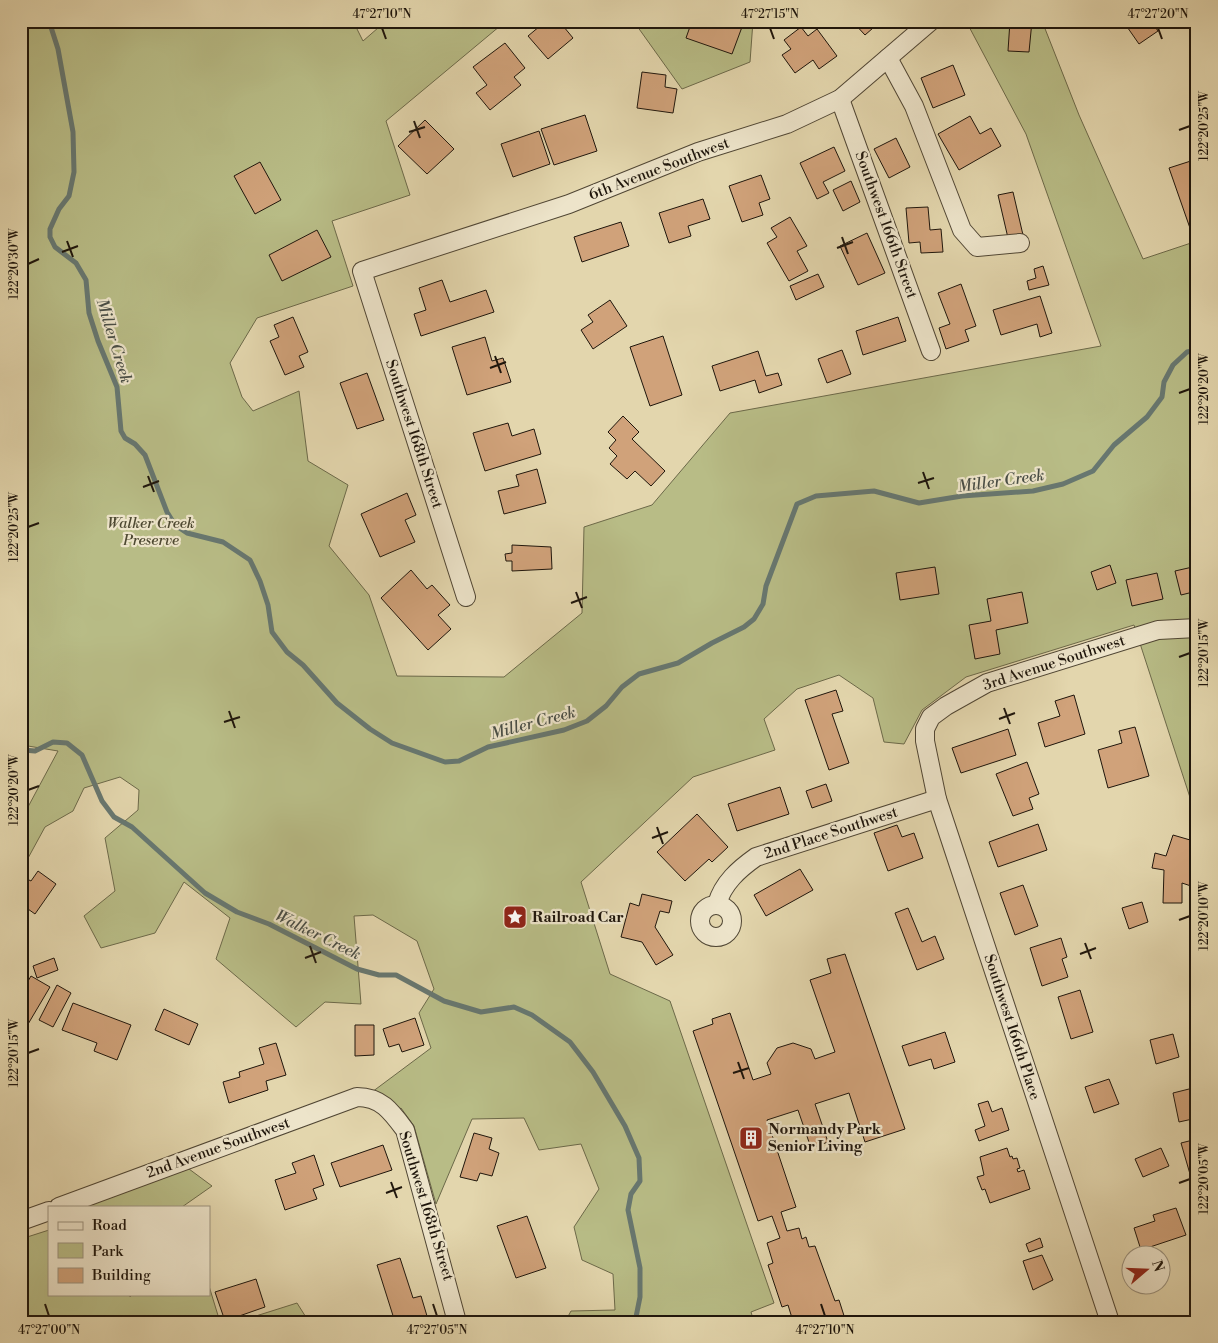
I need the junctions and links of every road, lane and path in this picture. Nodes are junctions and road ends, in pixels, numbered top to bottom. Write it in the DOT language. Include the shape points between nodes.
graph roads {
  1 [pos="931,21"];
  2 [pos="888,58"];
  3 [pos="840,99"];
  4 [pos="1020,243"];
  5 [pos="362,271"];
  6 [pos="931,351"];
  7 [pos="466,597"];
  8 [pos="1197,628"];
  9 [pos="925,729"];
  10 [pos="937,798"];
  11 [pos="717,904"];
  12 [pos="377,1100"];
  13 [pos="62,1206"];
  14 [pos="48,1211"];
  15 [pos="21,1221"];
  16 [pos="457,1322"];
  17 [pos="1110,1322"];
  1 -- 2 [label="street, 6th Avenue Southwest"];
  2 -- 3 [label="street, 6th Avenue Southwest"];
  2 -- 4 [label="street" via="914,106 962,230 977,247"];
  3 -- 5 [label="street, 6th Avenue Southwest" via="787,124 698,152 569,204"];
  3 -- 6 [label="street, Southwest 166th Street"];
  5 -- 7 [label="street, Southwest 168th Street"];
  8 -- 9 [label="street, 3rd Avenue Southwest" via="1158,630 987,683 931,717"];
  9 -- 10 [label="street, Southwest 166th Place"];
  10 -- 11 [label="street, 2nd Place Southwest" via="756,857 729,880"];
  10 -- 17 [label="street, Southwest 166th Place"];
  12 -- 13 [label="street, 2nd Avenue Southwest" via="356,1097"];
  12 -- 16 [label="street, Southwest 168th Street" via="405,1130"];
  14 -- 15 [label="street"];
}
